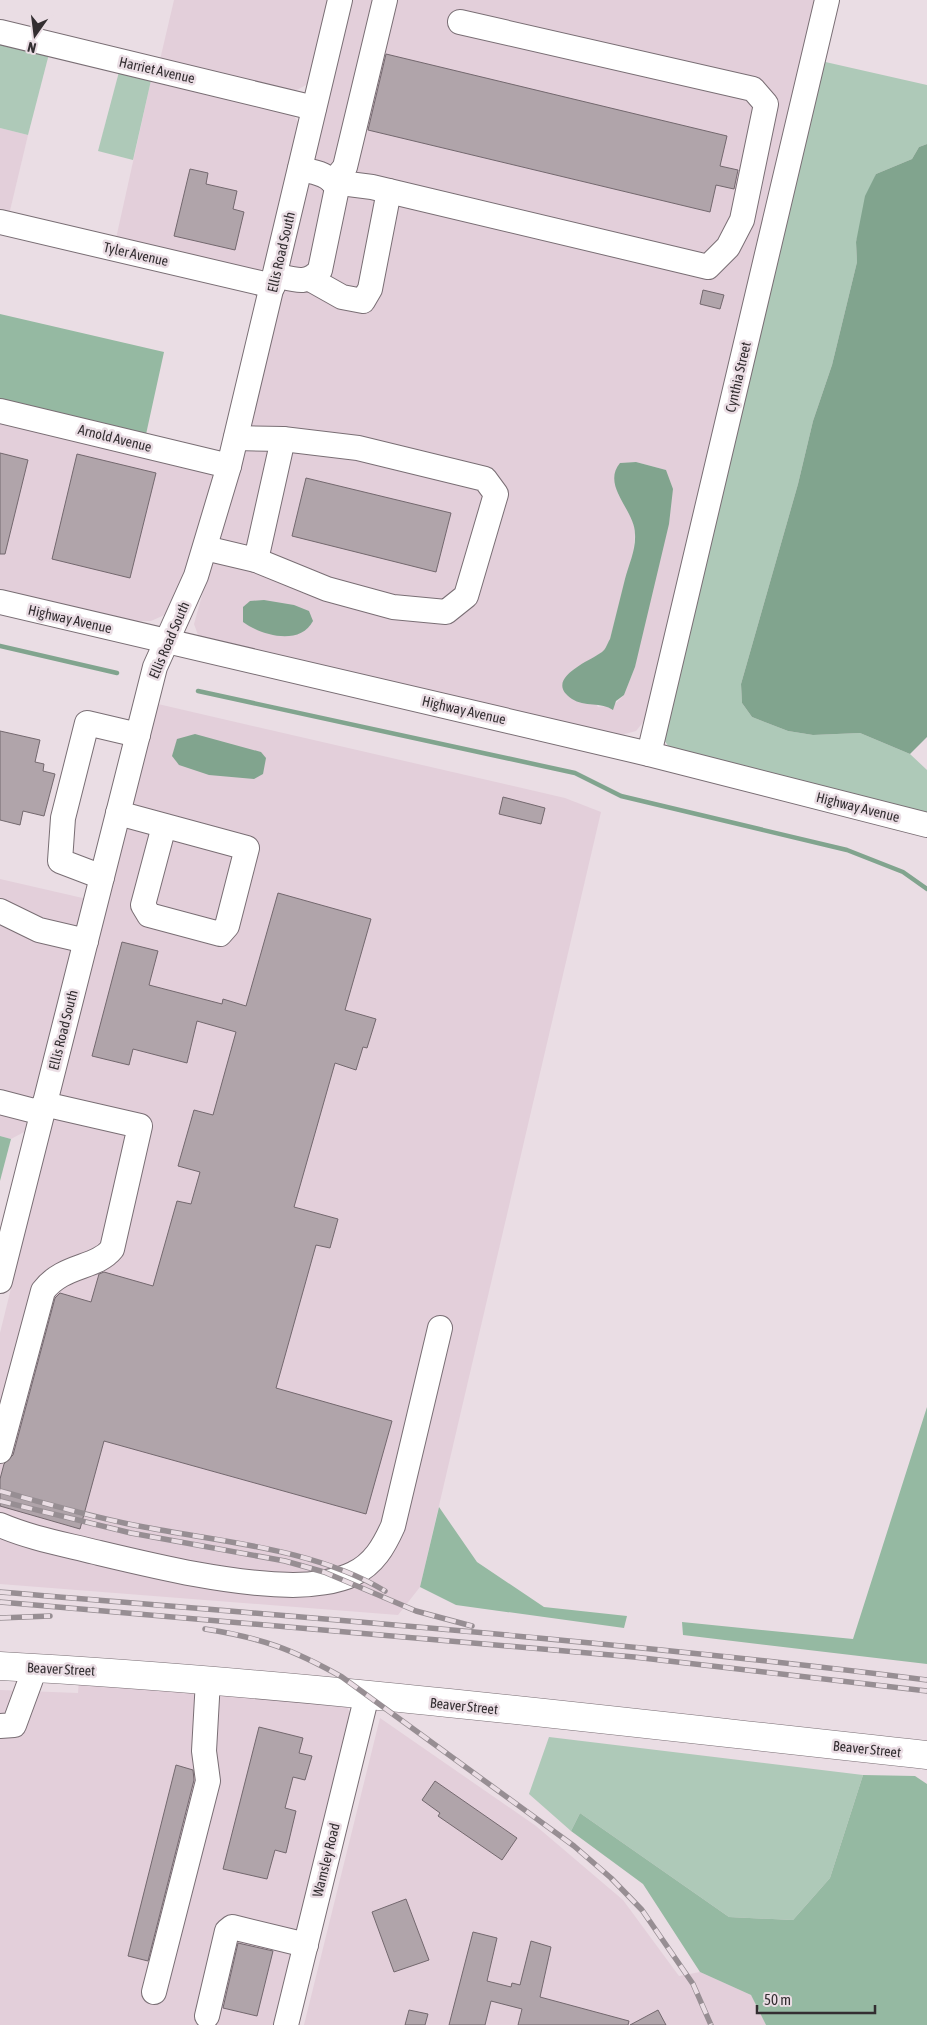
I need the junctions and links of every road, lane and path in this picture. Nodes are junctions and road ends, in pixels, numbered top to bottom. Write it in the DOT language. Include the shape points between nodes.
graph roads {
  1 [pos="340,0"];
  2 [pos="385,0"];
  3 [pos="827,0"];
  4 [pos="460,22"];
  5 [pos="0,32"];
  6 [pos="314,108"];
  7 [pos="300,169"];
  8 [pos="333,182"];
  9 [pos="389,191"];
  10 [pos="0,222"];
  11 [pos="310,280"];
  12 [pos="274,281"];
  13 [pos="0,411"];
  14 [pos="236,438"];
  15 [pos="283,439"];
  16 [pos="229,466"];
  17 [pos="206,548"];
  18 [pos="256,560"];
  19 [pos="0,602"];
  20 [pos="166,641"];
  21 [pos="138,735"];
  22 [pos="649,754"];
  23 [pos="118,813"];
  24 [pos="927,825"];
  25 [pos="164,826"];
  26 [pos="102,877"];
  27 [pos="0,911"];
  28 [pos="86,940"];
  29 [pos="0,1102"];
  30 [pos="43,1108"];
  31 [pos="0,1281"];
  32 [pos="440,1328"];
  33 [pos="0,1451"];
  34 [pos="0,1526"];
  35 [pos="0,1666"];
  36 [pos="35,1668"];
  37 [pos="208,1680"];
  38 [pos="366,1695"];
  39 [pos="0,1726"];
  40 [pos="927,1755"];
  41 [pos="306,1945"];
  42 [pos="154,1992"];
  43 [pos="207,2016"];
  44 [pos="290,2024"];
  1 -- 6 [label="street, Ellis Road South"];
  2 -- 8 [label="street" via="345,166"];
  3 -- 22 [label="street, Cynthia Street"];
  4 -- 9 [label="street" via="753,89 766,104 742,220 728,247 708,267"];
  5 -- 6 [label="street, Harriet Avenue"];
  6 -- 7 [label="street, Ellis Road South"];
  7 -- 8 [label="street" via="326,176"];
  7 -- 12 [label="street, Ellis Road South"];
  8 -- 9 [label="street"];
  8 -- 11 [label="street" via="336,195 320,270"];
  9 -- 11 [label="street" via="370,289 363,302 342,297"];
  10 -- 12 [label="street, Tyler Avenue"];
  11 -- 12 [label="street, Tyler Avenue"];
  12 -- 14 [label="street, Ellis Road South"];
  13 -- 16 [label="street, Arnold Avenue"];
  14 -- 15 [label="street"];
  14 -- 16 [label="street, Ellis Road South"];
  15 -- 18 [label="street"];
  15 -- 18 [label="street" via="358,448 485,479 496,494 466,596 446,612 394,607 336,592"];
  16 -- 17 [label="street, Ellis Road South"];
  17 -- 18 [label="street"];
  17 -- 20 [label="street, Ellis Road South" via="181,613"];
  19 -- 20 [label="street, Highway Avenue"];
  20 -- 21 [label="street, Ellis Road South" via="155,667"];
  20 -- 22 [label="street, Highway Avenue"];
  21 -- 23 [label="street, Ellis Road South"];
  21 -- 26 [label="street" via="88,723 63,818 60,861"];
  22 -- 24 [label="street, Highway Avenue"];
  23 -- 25 [label="street"];
  23 -- 26 [label="street, Ellis Road South"];
  25 -- 25 [label="street" via="247,848 227,926 220,934 149,915 143,904"];
  26 -- 28 [label="street, Ellis Road South"];
  27 -- 28 [label="street" via="39,930"];
  28 -- 30 [label="street, Ellis Road South"];
  29 -- 30 [label="street"];
  30 -- 31 [label="street, Ellis Road South"];
  30 -- 33 [label="street" via="140,1126 112,1248 107,1256 64,1272 43,1291"];
  32 -- 34 [label="street" via="393,1526 382,1549 353,1574 295,1585 222,1578 144,1564 20,1534"];
  35 -- 36 [label="main road, Beaver Street"];
  36 -- 37 [label="main road, Beaver Street"];
  36 -- 39 [label="street" via="14,1725"];
  37 -- 38 [label="main road, Beaver Street"];
  37 -- 42 [label="street" via="204,1751 208,1781"];
  38 -- 40 [label="main road, Beaver Street"];
  38 -- 41 [label="street, Wamsley Road"];
  41 -- 43 [label="street" via="232,1928 227,1931"];
  41 -- 44 [label="street, Wamsley Road"];
}
